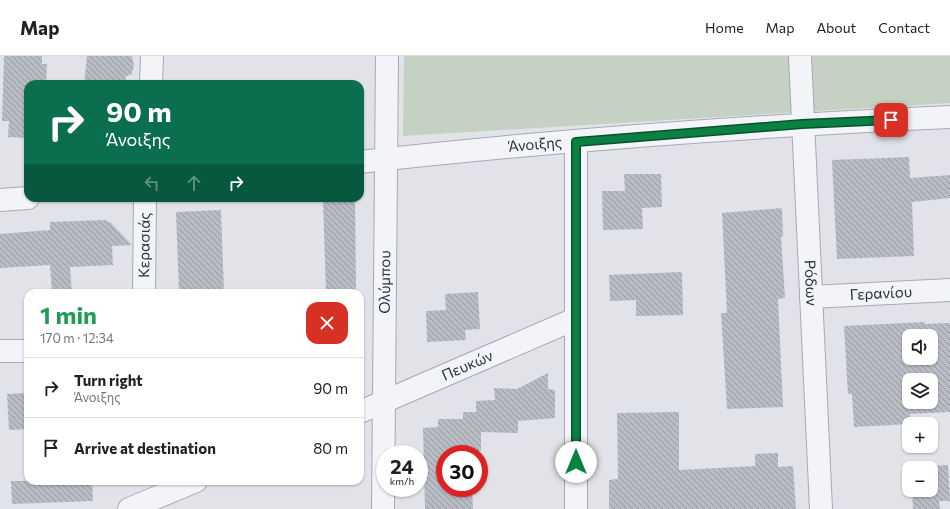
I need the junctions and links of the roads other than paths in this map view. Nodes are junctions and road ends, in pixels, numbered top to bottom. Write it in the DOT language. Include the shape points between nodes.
graph roads {
  1 [pos="152,56"];
  2 [pos="387,56"];
  3 [pos="800,56"];
  4 [pos="151,80"];
  5 [pos="950,117"];
  6 [pos="802,124"];
  7 [pos="576,142"];
  8 [pos="386,159"];
  9 [pos="364,162"];
  10 [pos="24,198"];
  11 [pos="0,200"];
  12 [pos="145,202"];
  13 [pos="144,289"];
  14 [pos="950,290"];
  15 [pos="811,297"];
  16 [pos="575,319"];
  17 [pos="0,351"];
  18 [pos="24,351"];
  19 [pos="384,402"];
  20 [pos="364,410"];
  21 [pos="185,485"];
  22 [pos="144,500"];
  23 [pos="383,509"];
  24 [pos="576,509"];
  25 [pos="820,509"];
  1 -- 4 [label="street"];
  2 -- 8 [label="street, Ολύμπου"];
  3 -- 6 [label="street, Ρόδων"];
  5 -- 6 [label="street, Άνοιξης"];
  6 -- 7 [label="street, Άνοιξης"];
  6 -- 15 [label="street, Ρόδων"];
  7 -- 8 [label="street, Άνοιξης"];
  7 -- 16 [label="street"];
  8 -- 9 [label="street, Άνοιξης"];
  8 -- 19 [label="street, Ολύμπου"];
  10 -- 11 [label="street"];
  12 -- 13 [label="street, Κερασιάς"];
  14 -- 15 [label="street, Γερανίου"];
  15 -- 25 [label="street, Ρόδων"];
  16 -- 19 [label="street, Πευκών"];
  16 -- 24 [label="street"];
  17 -- 18 [label="street"];
  19 -- 20 [label="street, Πευκών"];
  19 -- 23 [label="street, Ολύμπου"];
  21 -- 22 [label="street"];
}
